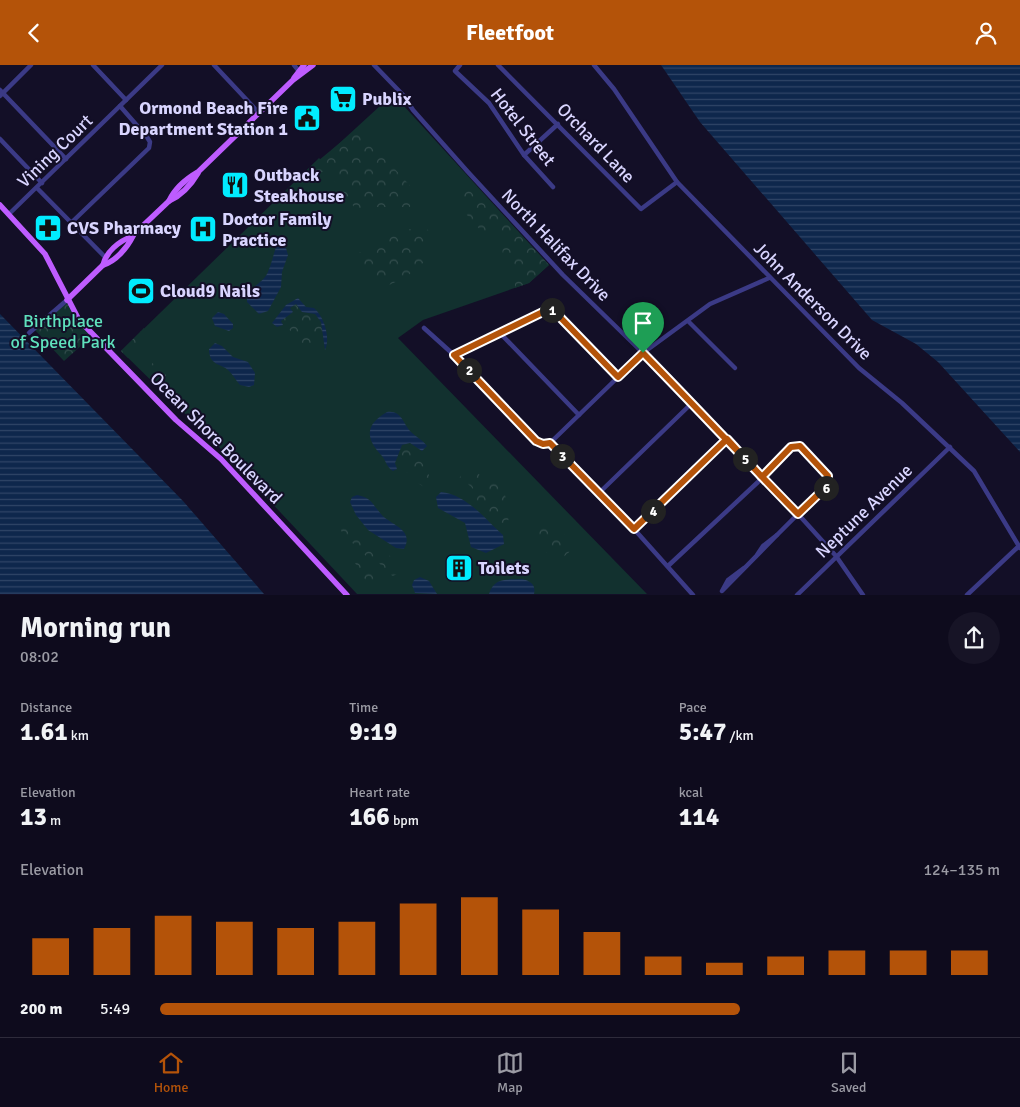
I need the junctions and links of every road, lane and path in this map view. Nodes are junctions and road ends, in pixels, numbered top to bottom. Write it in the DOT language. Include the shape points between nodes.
graph roads {
  1 [pos="31,65"];
  2 [pos="93,65"];
  3 [pos="162,65"];
  4 [pos="214,65"];
  5 [pos="294,65"];
  6 [pos="304,65"];
  7 [pos="313,65"];
  8 [pos="374,65"];
  9 [pos="460,65"];
  10 [pos="498,65"];
  11 [pos="594,65"];
  12 [pos="298,70"];
  13 [pos="293,80"];
  14 [pos="1,93"];
  15 [pos="126,100"];
  16 [pos="120,106"];
  17 [pos="259,113"];
  18 [pos="558,124"];
  19 [pos="0,139"];
  20 [pos="524,155"];
  21 [pos="66,159"];
  22 [pos="677,182"];
  23 [pos="42,183"];
  24 [pos="38,187"];
  25 [pos="553,187"];
  26 [pos="0,205"];
  27 [pos="9,214"];
  28 [pos="72,222"];
  29 [pos="133,236"];
  30 [pos="105,257"];
  31 [pos="103,265"];
  32 [pos="769,278"];
  33 [pos="67,300"];
  34 [pos="688,321"];
  35 [pos="424,328"];
  36 [pos="499,332"];
  37 [pos="30,333"];
  38 [pos="643,353"];
  39 [pos="454,355"];
  40 [pos="735,368"];
  41 [pos="618,377"];
  42 [pos="692,403"];
  43 [pos="579,415"];
  44 [pos="727,439"];
  45 [pos="550,443"];
  46 [pos="950,447"];
  47 [pos="762,477"];
  48 [pos="599,493"];
  49 [pos="798,514"];
  50 [pos="634,529"];
  51 [pos="1019,547"];
  52 [pos="836,556"];
  53 [pos="668,566"];
  54 [pos="720,593"];
  55 [pos="348,595"];
  56 [pos="692,595"];
  57 [pos="797,595"];
  58 [pos="863,595"];
  59 [pos="967,595"];
  1 -- 14 [label="street"];
  2 -- 15 [label="street"];
  3 -- 15 [label="street"];
  4 -- 17 [label="street"];
  5 -- 12 [label="street"];
  6 -- 12 [label="main road"];
  7 -- 13 [label="main road"];
  8 -- 38 [label="street, North Halifax Drive" via="520,229"];
  9 -- 20 [label="street, Hotel Street" via="455,71 489,103"];
  10 -- 18 [label="street, Orchard Lane"];
  11 -- 22 [label="street, John Anderson Drive"];
  12 -- 13 [label="main road"];
  13 -- 17 [label="main road"];
  14 -- 21 [label="street"];
  15 -- 16 [label="street, Vining Court"];
  16 -- 21 [label="street, Vining Court"];
  16 -- 28 [label="street" via="147,137 149,148"];
  17 -- 29 [label="main road" via="172,193 169,201"];
  18 -- 20 [label="street"];
  18 -- 22 [label="street, Orchard Lane" via="641,209"];
  19 -- 23 [label="street"];
  20 -- 25 [label="street, Hotel Street"];
  21 -- 23 [label="street, Vining Court"];
  22 -- 32 [label="street, John Anderson Drive"];
  23 -- 24 [label="street, Vining Court"];
  24 -- 27 [label="street, Vining Court"];
  24 -- 28 [label="street"];
  26 -- 27 [label="main road, Ocean Shore Boulevard"];
  27 -- 33 [label="main road, Ocean Shore Boulevard" via="45,254"];
  28 -- 30 [label="street"];
  29 -- 30 [label="main road" via="123,240"];
  29 -- 31 [label="main road" via="110,263"];
  30 -- 31 [label="main road"];
  31 -- 33 [label="main road"];
  32 -- 34 [label="street" via="710,304"];
  32 -- 46 [label="street, John Anderson Drive" via="859,368"];
  33 -- 37 [label="street"];
  33 -- 55 [label="main road, Ocean Shore Boulevard" via="94,336 176,420 221,459"];
  34 -- 38 [label="street"];
  34 -- 40 [label="street"];
  35 -- 39 [label="street"];
  36 -- 39 [label="street"];
  36 -- 41 [label="street" via="549,309"];
  36 -- 43 [label="street"];
  38 -- 41 [label="street"];
  38 -- 42 [label="street, North Halifax Drive"];
  39 -- 45 [label="street" via="536,441"];
  41 -- 43 [label="street"];
  42 -- 44 [label="street, North Halifax Drive"];
  42 -- 48 [label="street"];
  43 -- 45 [label="street"];
  44 -- 47 [label="street, North Halifax Drive"];
  44 -- 50 [label="street"];
  45 -- 48 [label="street"];
  46 -- 51 [label="street, John Anderson Drive" via="974,471"];
  46 -- 52 [label="street, Neptune Avenue"];
  47 -- 49 [label="street, North Halifax Drive"];
  47 -- 49 [label="street" via="791,447 802,448 826,473 829,481 825,489"];
  47 -- 53 [label="street"];
  48 -- 50 [label="street"];
  49 -- 52 [label="street, North Halifax Drive"];
  49 -- 54 [label="street" via="728,580"];
  50 -- 53 [label="street"];
  51 -- 59 [label="street"];
  52 -- 57 [label="street, Neptune Avenue"];
  52 -- 58 [label="street, North Halifax Drive"];
  53 -- 56 [label="street"];
}
